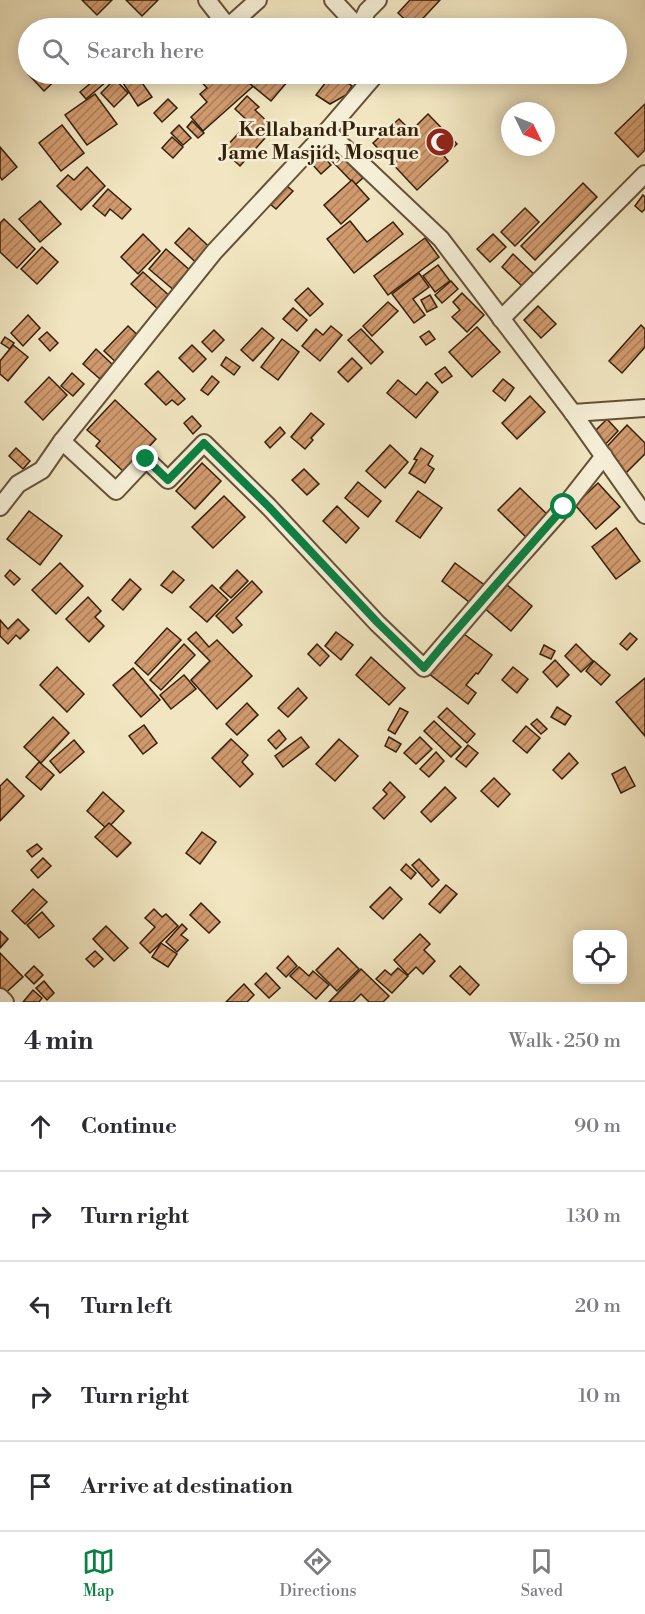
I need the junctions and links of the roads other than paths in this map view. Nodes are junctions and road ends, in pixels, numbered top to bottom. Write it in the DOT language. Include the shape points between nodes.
graph roads {
  1 [pos="207,0"];
  2 [pos="258,0"];
  3 [pos="333,0"];
  4 [pos="378,0"];
  5 [pos="221,18"];
  6 [pos="238,18"];
  7 [pos="350,18"];
  8 [pos="364,18"];
  9 [pos="367,84"];
  10 [pos="327,131"];
  11 [pos="645,174"];
  12 [pos="501,319"];
  13 [pos="645,408"];
  14 [pos="573,413"];
  15 [pos="63,441"];
  16 [pos="604,456"];
  17 [pos="0,507"];
  18 [pos="645,514"];
  19 [pos="0,997"];
  20 [pos="4,1002"];
  1 -- 5 [label="street"];
  2 -- 6 [label="street"];
  3 -- 7 [label="street"];
  4 -- 8 [label="street"];
  9 -- 10 [label="street"];
  10 -- 12 [label="street" via="441,239"];
  10 -- 15 [label="street" via="214,252"];
  11 -- 12 [label="street"];
  12 -- 14 [label="street"];
  13 -- 14 [label="street"];
  14 -- 16 [label="street"];
  15 -- 16 [label="street" via="116,491 146,459 168,480 204,443 424,668"];
  15 -- 17 [label="street" via="42,470 18,484"];
  16 -- 18 [label="street"];
  19 -- 20 [label="street"];
}
